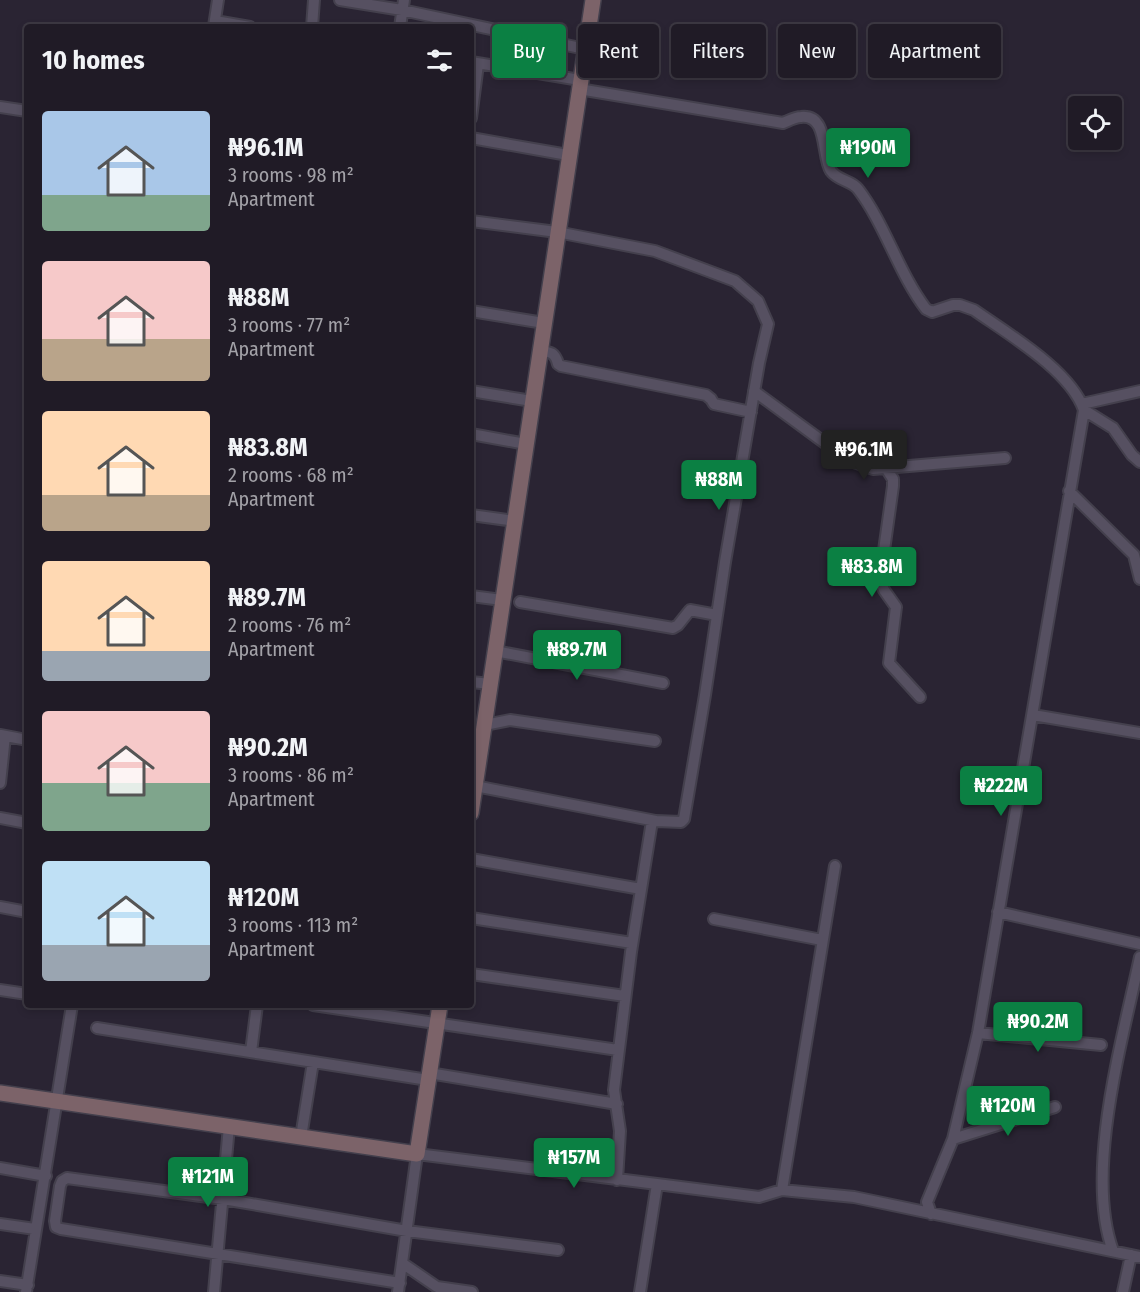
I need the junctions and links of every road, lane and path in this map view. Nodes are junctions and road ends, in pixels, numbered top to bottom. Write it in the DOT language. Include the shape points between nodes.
graph roads {
  1 [pos="218,0"];
  2 [pos="314,0"];
  3 [pos="340,0"];
  4 [pos="593,0"];
  5 [pos="403,5"];
  6 [pos="214,24"];
  7 [pos="312,24"];
  8 [pos="400,24"];
  9 [pos="589,24"];
  10 [pos="578,47"];
  11 [pos="475,63"];
  12 [pos="580,78"];
  13 [pos="579,85"];
  14 [pos="0,107"];
  15 [pos="24,111"];
  16 [pos="474,139"];
  17 [pos="568,155"];
  18 [pos="474,221"];
  19 [pos="557,232"];
  20 [pos="474,311"];
  21 [pos="544,323"];
  22 [pos="540,351"];
  23 [pos="474,391"];
  24 [pos="754,391"];
  25 [pos="1140,391"];
  26 [pos="532,401"];
  27 [pos="1083,407"];
  28 [pos="751,412"];
  29 [pos="474,435"];
  30 [pos="526,444"];
  31 [pos="1005,458"];
  32 [pos="1140,462"];
  33 [pos="886,468"];
  34 [pos="1069,491"];
  35 [pos="474,515"];
  36 [pos="515,521"];
  37 [pos="1138,559"];
  38 [pos="1140,579"];
  39 [pos="474,596"];
  40 [pos="502,600"];
  41 [pos="520,602"];
  42 [pos="717,615"];
  43 [pos="495,651"];
  44 [pos="474,682"];
  45 [pos="663,683"];
  46 [pos="490,684"];
  47 [pos="920,697"];
  48 [pos="1033,715"];
  49 [pos="485,724"];
  50 [pos="1140,733"];
  51 [pos="3,736"];
  52 [pos="24,740"];
  53 [pos="655,741"];
  54 [pos="475,767"];
  55 [pos="0,783"];
  56 [pos="475,786"];
  57 [pos="474,793"];
  58 [pos="0,818"];
  59 [pos="652,820"];
  60 [pos="24,822"];
  61 [pos="474,860"];
  62 [pos="835,866"];
  63 [pos="641,889"];
  64 [pos="0,907"];
  65 [pos="24,911"];
  66 [pos="998,912"];
  67 [pos="474,918"];
  68 [pos="714,919"];
  69 [pos="822,940"];
  70 [pos="632,943"];
  71 [pos="1140,944"];
  72 [pos="1140,957"];
  73 [pos="474,974"];
  74 [pos="0,990"];
  75 [pos="24,994"];
  76 [pos="625,996"];
  77 [pos="72,1008"];
  78 [pos="257,1008"];
  79 [pos="335,1008"];
  80 [pos="439,1008"];
  81 [pos="437,1022"];
  82 [pos="97,1028"];
  83 [pos="978,1033"];
  84 [pos="1101,1045"];
  85 [pos="618,1050"];
  86 [pos="251,1052"];
  87 [pos="313,1062"];
  88 [pos="428,1077"];
  89 [pos="0,1093"];
  90 [pos="58,1101"];
  91 [pos="617,1104"];
  92 [pos="1055,1107"];
  93 [pos="229,1126"];
  94 [pos="301,1137"];
  95 [pos="953,1140"];
  96 [pos="417,1154"];
  97 [pos="0,1168"];
  98 [pos="46,1176"];
  99 [pos="617,1180"];
  100 [pos="657,1184"];
  101 [pos="782,1190"];
  102 [pos="223,1199"];
  103 [pos="931,1214"];
  104 [pos="0,1224"];
  105 [pos="35,1228"];
  106 [pos="407,1231"];
  107 [pos="558,1250"];
  108 [pos="1113,1251"];
  109 [pos="218,1254"];
  110 [pos="1135,1256"];
  111 [pos="402,1263"];
  112 [pos="0,1281"];
  113 [pos="399,1287"];
  114 [pos="27,1288"];
  115 [pos="214,1292"];
  116 [pos="472,1292"];
  117 [pos="640,1292"];
  118 [pos="1123,1292"];
  1 -- 6 [label="street"];
  2 -- 7 [label="street"];
  3 -- 5 [label="street"];
  4 -- 9 [label="street"];
  5 -- 8 [label="street"];
  5 -- 10 [label="street"];
  11 -- 13 [label="street"];
  12 -- 13 [label="street"];
  13 -- 17 [label="street"];
  13 -- 27 [label="street" via="783,123 801,117 813,120 822,132 830,170 837,178 856,186 926,309 932,312 960,305 974,310 1050,364"];
  14 -- 15 [label="street"];
  16 -- 17 [label="street"];
  17 -- 19 [label="street"];
  18 -- 19 [label="street"];
  19 -- 21 [label="street"];
  19 -- 24 [label="street" via="655,251 735,282 758,301 768,324"];
  20 -- 21 [label="street"];
  21 -- 22 [label="street"];
  22 -- 26 [label="street"];
  22 -- 28 [label="street" via="552,353 561,366 706,396 714,404"];
  23 -- 26 [label="street"];
  24 -- 28 [label="street"];
  24 -- 33 [label="street" via="848,460 873,469"];
  25 -- 27 [label="street"];
  26 -- 30 [label="street"];
  27 -- 32 [label="street" via="1113,428"];
  27 -- 34 [label="street"];
  28 -- 42 [label="street"];
  29 -- 30 [label="street"];
  30 -- 36 [label="street"];
  31 -- 33 [label="street"];
  33 -- 47 [label="street" via="893,486 880,579 896,608 889,663"];
  34 -- 37 [label="street"];
  34 -- 48 [label="street"];
  35 -- 36 [label="street"];
  36 -- 40 [label="street"];
  37 -- 38 [label="street"];
  39 -- 40 [label="street"];
  40 -- 43 [label="street"];
  41 -- 42 [label="street" via="673,628 690,610"];
  42 -- 59 [label="street" via="684,819"];
  43 -- 45 [label="street"];
  43 -- 46 [label="street"];
  44 -- 46 [label="street"];
  46 -- 49 [label="street"];
  48 -- 50 [label="street"];
  48 -- 66 [label="street"];
  49 -- 53 [label="street" via="510,720"];
  49 -- 54 [label="street"];
  51 -- 52 [label="street"];
  51 -- 55 [label="street"];
  54 -- 56 [label="street"];
  56 -- 57 [label="street"];
  56 -- 59 [label="street"];
  58 -- 60 [label="street"];
  59 -- 63 [label="street"];
  61 -- 63 [label="street"];
  62 -- 69 [label="street"];
  63 -- 70 [label="street"];
  64 -- 65 [label="street"];
  66 -- 71 [label="street"];
  66 -- 83 [label="street"];
  67 -- 70 [label="street"];
  68 -- 69 [label="street"];
  69 -- 101 [label="street"];
  70 -- 76 [label="street"];
  72 -- 108 [label="street" via="1116,1069 1103,1157 1106,1232"];
  73 -- 76 [label="street"];
  74 -- 75 [label="street"];
  76 -- 85 [label="street"];
  77 -- 90 [label="street"];
  78 -- 86 [label="street"];
  79 -- 81 [label="street"];
  80 -- 81 [label="street"];
  81 -- 85 [label="street"];
  81 -- 88 [label="street"];
  82 -- 86 [label="street"];
  83 -- 84 [label="street"];
  83 -- 95 [label="street"];
  85 -- 91 [label="street" via="614,1090"];
  86 -- 87 [label="street"];
  87 -- 88 [label="street"];
  87 -- 94 [label="street"];
  88 -- 91 [label="street"];
  88 -- 96 [label="street"];
  89 -- 90 [label="street"];
  90 -- 93 [label="street"];
  90 -- 98 [label="street"];
  91 -- 99 [label="street"];
  92 -- 95 [label="street"];
  93 -- 94 [label="street"];
  93 -- 102 [label="street"];
  94 -- 96 [label="street"];
  95 -- 103 [label="street" via="927,1202"];
  96 -- 99 [label="street"];
  96 -- 106 [label="street"];
  97 -- 98 [label="street"];
  98 -- 105 [label="street"];
  99 -- 100 [label="street"];
  100 -- 101 [label="street" via="759,1197"];
  100 -- 117 [label="street"];
  101 -- 103 [label="street" via="854,1197"];
  102 -- 106 [label="street"];
  102 -- 109 [label="street"];
  102 -- 109 [label="street" via="67,1178 60,1186 55,1221 61,1229"];
  103 -- 108 [label="street"];
  104 -- 105 [label="street"];
  105 -- 114 [label="street"];
  106 -- 107 [label="street"];
  106 -- 111 [label="street"];
  108 -- 110 [label="street"];
  109 -- 113 [label="street"];
  109 -- 115 [label="street"];
  110 -- 118 [label="street"];
  111 -- 113 [label="street"];
  111 -- 116 [label="street" via="430,1284"];
  112 -- 114 [label="street"];
}
